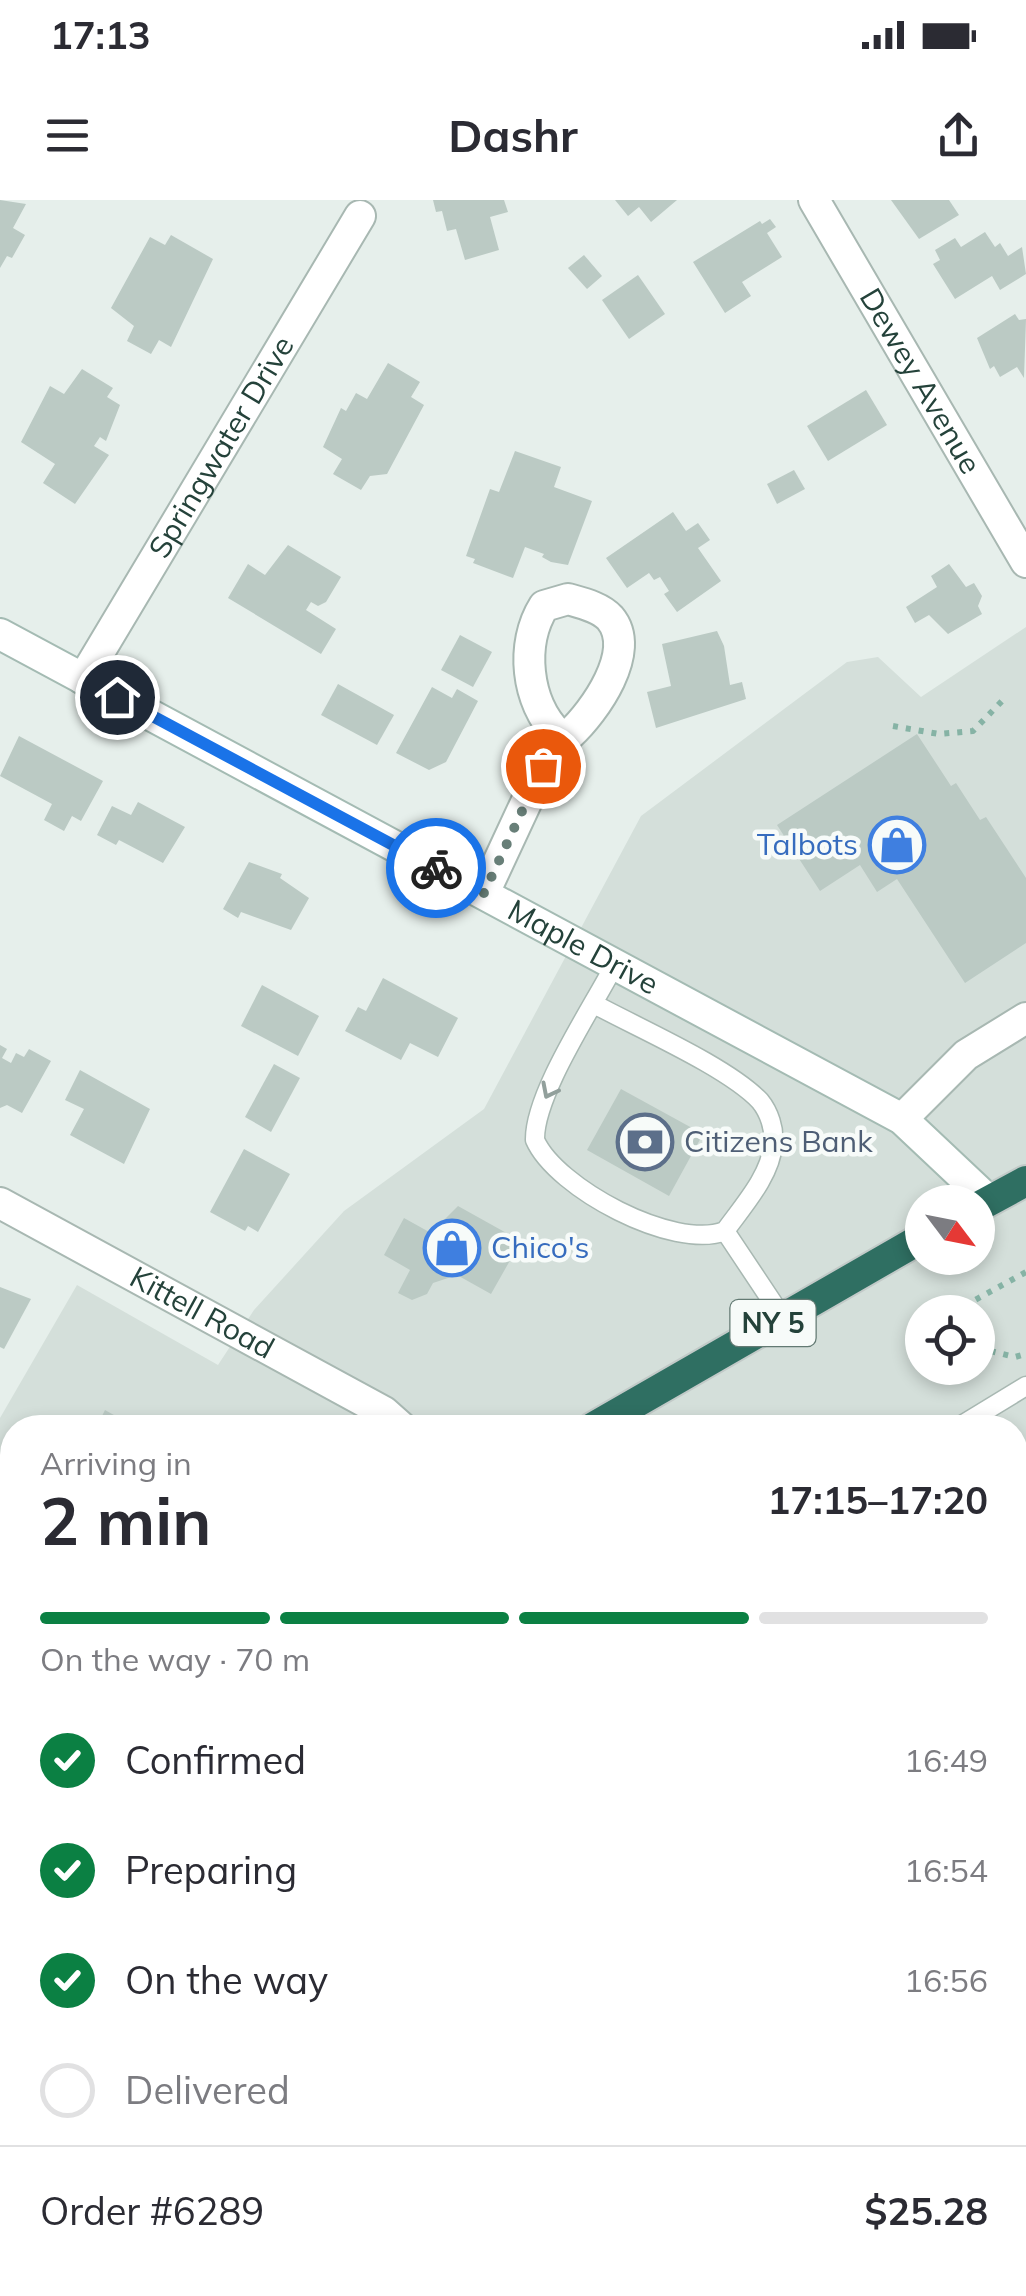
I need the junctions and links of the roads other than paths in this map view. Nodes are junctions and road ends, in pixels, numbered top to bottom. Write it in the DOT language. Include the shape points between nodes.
graph roads {
  1 [pos="814,200"];
  2 [pos="360,216"];
  3 [pos="1026,562"];
  4 [pos="0,634"];
  5 [pos="83,679"];
  6 [pos="558,734"];
  7 [pos="484,893"];
  8 [pos="616,964"];
  9 [pos="594,1004"];
  10 [pos="1026,1018"];
  11 [pos="902,1119"];
  12 [pos="1026,1180"];
  13 [pos="966,1185"];
  14 [pos="995,1197"];
  15 [pos="0,1203"];
  16 [pos="725,1230"];
  17 [pos="905,1248"];
  18 [pos="782,1318"];
  19 [pos="1026,1386"];
  20 [pos="387,1415"];
  21 [pos="614,1415"];
  22 [pos="978,1415"];
  1 -- 3 [label="street, Dewey Avenue"];
  2 -- 5 [label="street, Springwater Drive"];
  4 -- 5 [label="street, Maple Drive"];
  5 -- 7 [label="street, Maple Drive"];
  6 -- 7 [label="street"];
  7 -- 8 [label="street, Maple Drive"];
  8 -- 9 [label="lane"];
  8 -- 11 [label="street, Maple Drive"];
  9 -- 16 [label="lane" via="731,1080 769,1116 769,1161"];
  9 -- 16 [label="lane, one-way" via="541,1104 535,1124 540,1150 597,1197 641,1222 691,1234"];
  10 -- 11 [label="street" via="966,1055"];
  11 -- 13 [label="street, Maple Drive"];
  12 -- 14 [label="highway"];
  15 -- 20 [label="street, Kittell Road"];
  16 -- 18 [label="lane"];
  17 -- 18 [label="highway, NY 5"];
  18 -- 21 [label="highway, NY 5"];
  19 -- 22 [label="lane"];
}
